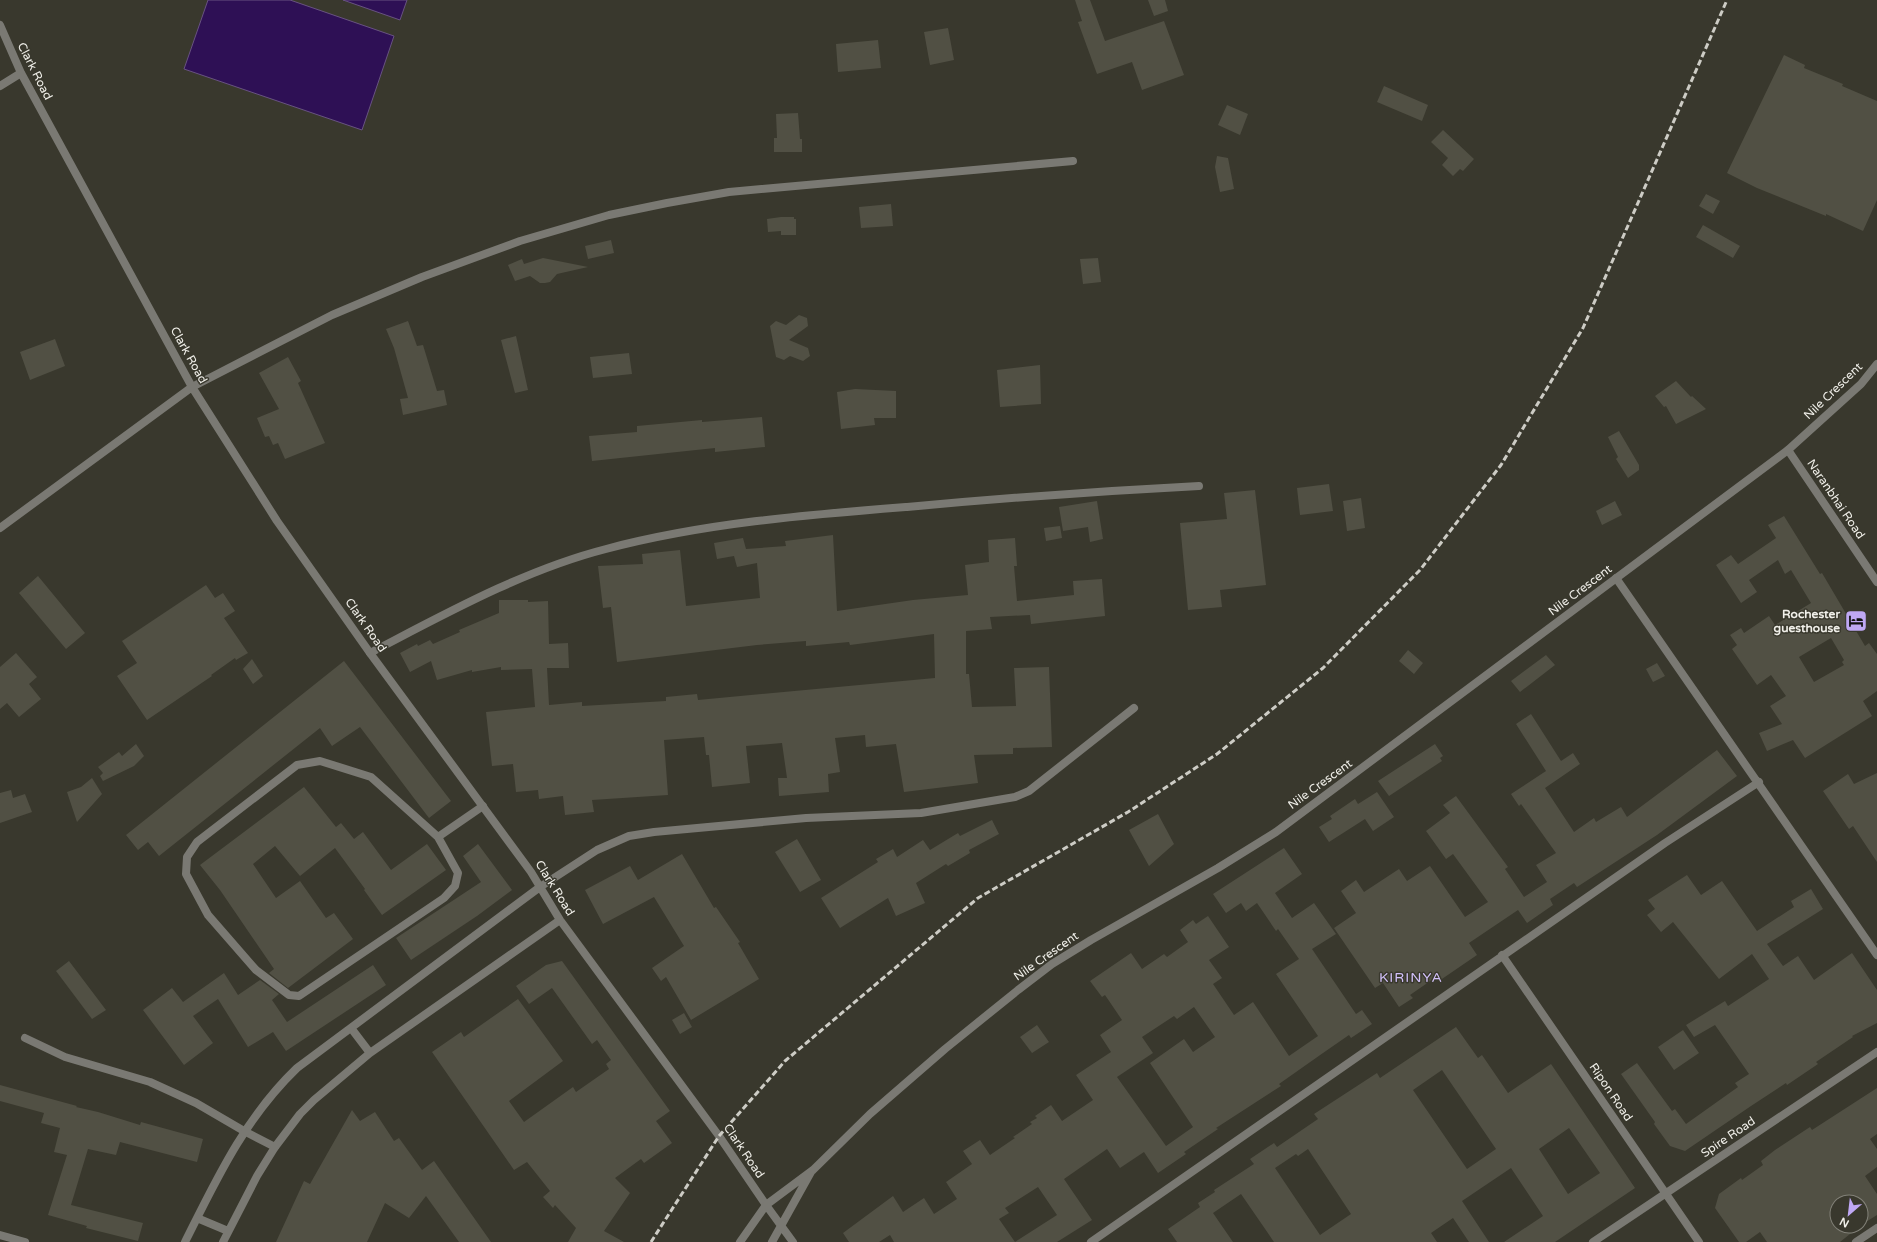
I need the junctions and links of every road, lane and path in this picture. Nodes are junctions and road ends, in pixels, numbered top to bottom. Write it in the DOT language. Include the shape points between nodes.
graph roads {
  1 [pos="0,25"];
  2 [pos="21,74"];
  3 [pos="0,86"];
  4 [pos="1073,161"];
  5 [pos="1877,364"];
  6 [pos="192,386"];
  7 [pos="1788,450"];
  8 [pos="1199,486"];
  9 [pos="0,528"];
  10 [pos="1616,578"];
  11 [pos="1877,582"];
  12 [pos="370,653"];
  13 [pos="1134,708"];
  14 [pos="1759,782"];
  15 [pos="483,806"];
  16 [pos="438,837"];
  17 [pos="540,887"];
  18 [pos="560,920"];
  19 [pos="1502,955"];
  20 [pos="1877,955"];
  21 [pos="351,1028"];
  22 [pos="25,1038"];
  23 [pos="1877,1052"];
  24 [pos="370,1054"];
  25 [pos="244,1131"];
  26 [pos="275,1147"];
  27 [pos="813,1170"];
  28 [pos="1665,1193"];
  29 [pos="766,1205"];
  30 [pos="197,1218"];
  31 [pos="782,1227"];
  32 [pos="1877,1228"];
  33 [pos="228,1231"];
  34 [pos="0,1235"];
  35 [pos="25,1242"];
  36 [pos="185,1242"];
  37 [pos="223,1242"];
  38 [pos="740,1242"];
  39 [pos="772,1242"];
  40 [pos="793,1242"];
  41 [pos="1091,1242"];
  42 [pos="1593,1242"];
  43 [pos="1699,1242"];
  44 [pos="1856,1242"];
  1 -- 2 [label="street, Clark Road"];
  2 -- 3 [label="street"];
  2 -- 6 [label="street, Clark Road"];
  4 -- 6 [label="street" via="729,192 609,215 520,241 422,277 332,315"];
  5 -- 7 [label="street, Nile Crescent" via="1861,384"];
  6 -- 9 [label="street"];
  6 -- 12 [label="street, Clark Road" via="277,521"];
  7 -- 10 [label="street, Nile Crescent"];
  7 -- 11 [label="street, Naranbhai Road"];
  8 -- 12 [label="street" via="1130,489 805,515 698,529 604,549 541,571 479,597"];
  10 -- 14 [label="street"];
  10 -- 27 [label="street, Nile Crescent" via="1276,832 1052,964 945,1049 870,1114"];
  12 -- 15 [label="street, Clark Road"];
  13 -- 17 [label="street" via="1029,791 1015,797 921,813 806,818 629,836 597,850"];
  14 -- 19 [label="street"];
  14 -- 20 [label="street"];
  15 -- 16 [label="street"];
  15 -- 17 [label="street, Clark Road"];
  16 -- 16 [label="street" via="458,873 455,886 444,898 298,996 289,995 256,970 208,915 186,874 187,857 196,842 297,765 320,761 370,777"];
  17 -- 18 [label="street, Clark Road"];
  17 -- 21 [label="street"];
  18 -- 24 [label="street"];
  18 -- 29 [label="street, Clark Road" via="719,1136"];
  19 -- 28 [label="street, Ripon Road"];
  19 -- 41 [label="street"];
  21 -- 24 [label="street"];
  21 -- 25 [label="street" via="297,1068 275,1090"];
  22 -- 25 [label="street" via="65,1057 150,1082 196,1103"];
  23 -- 28 [label="street, Spire Road"];
  24 -- 26 [label="street" via="300,1114"];
  25 -- 26 [label="street"];
  25 -- 30 [label="street"];
  26 -- 33 [label="street"];
  27 -- 29 [label="street, Nile Crescent"];
  27 -- 31 [label="street"];
  28 -- 42 [label="street, Spire Road"];
  28 -- 43 [label="street, Ripon Road"];
  29 -- 31 [label="street, Clark Road"];
  29 -- 38 [label="street, Nile Crescent"];
  30 -- 33 [label="street"];
  30 -- 36 [label="street"];
  31 -- 39 [label="street"];
  31 -- 40 [label="street, Clark Road"];
  32 -- 44 [label="street"];
  33 -- 37 [label="street"];
  34 -- 35 [label="street"];
}
